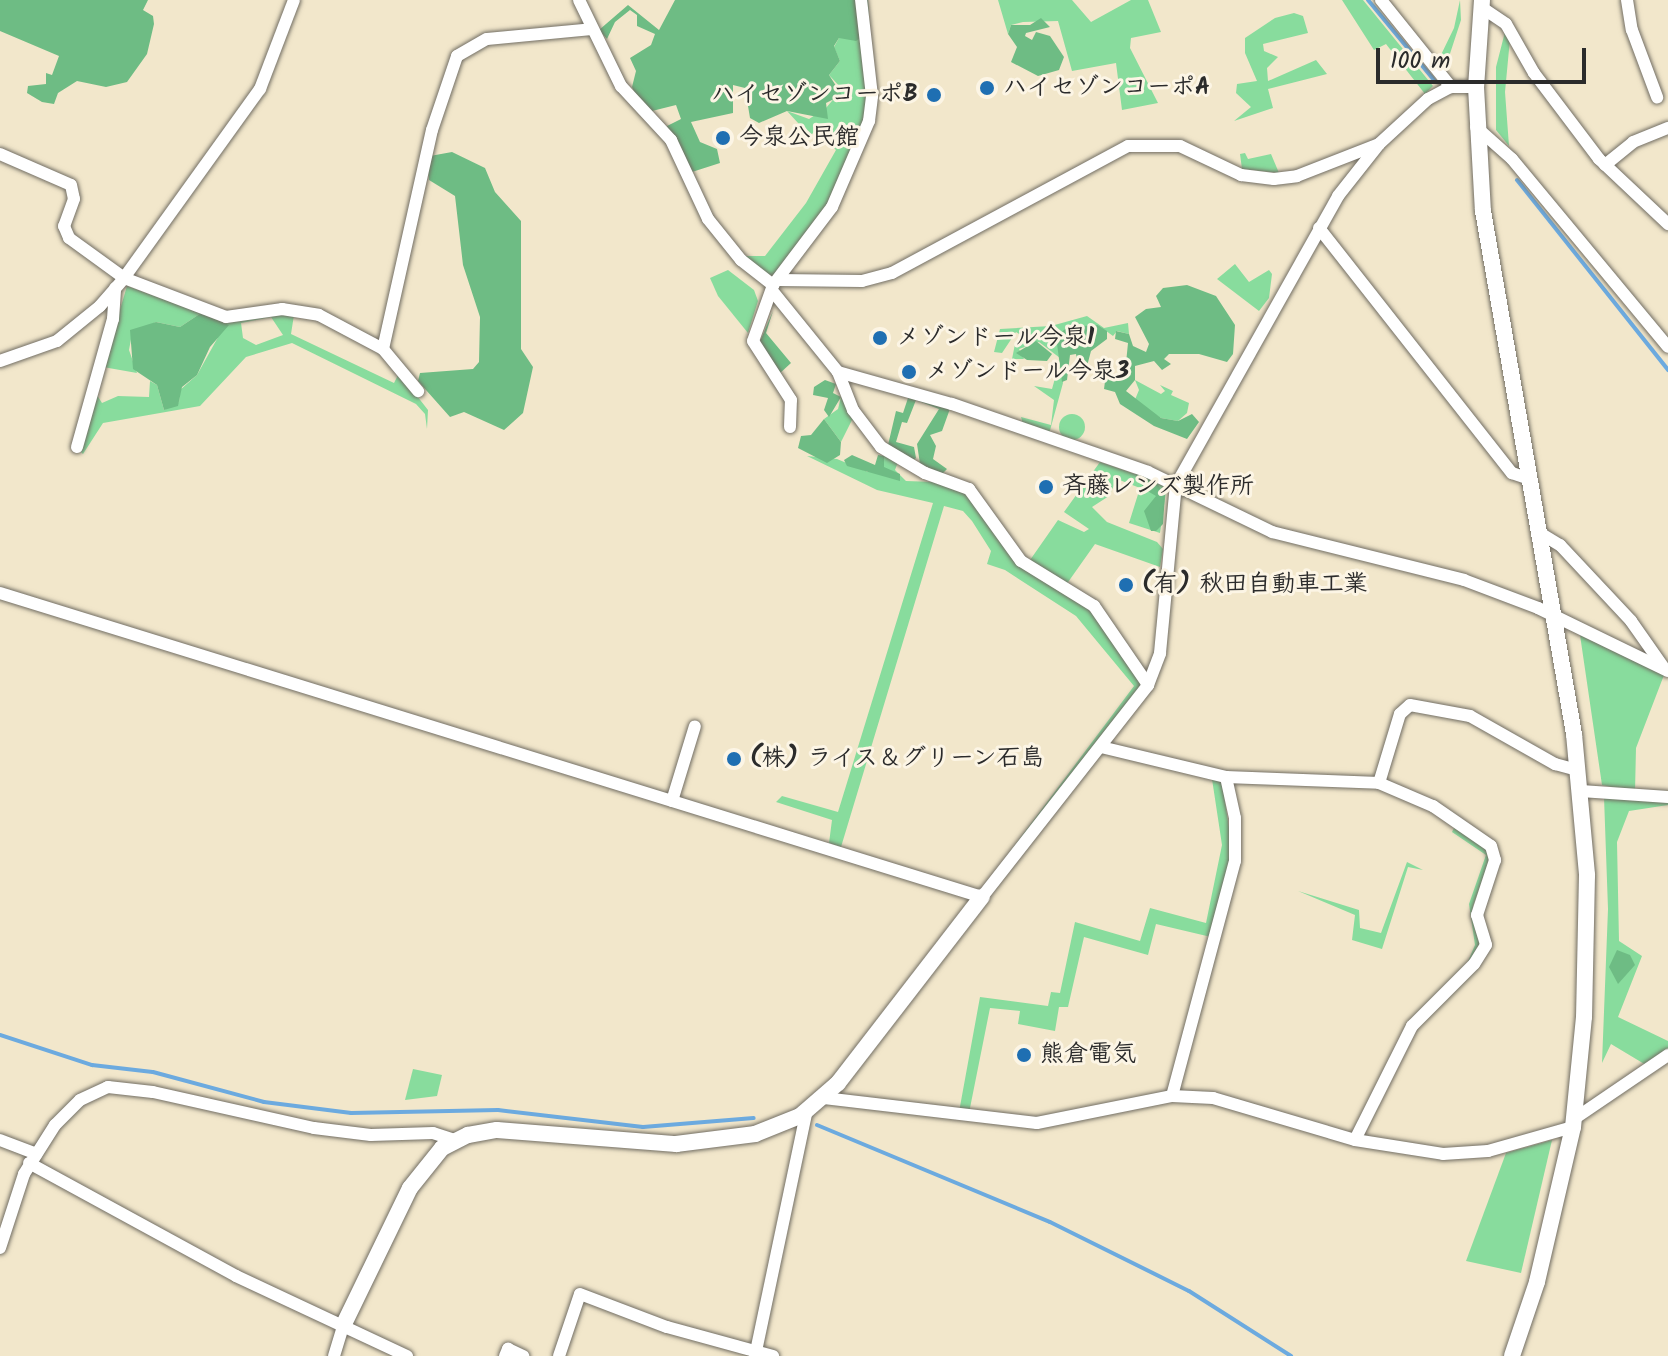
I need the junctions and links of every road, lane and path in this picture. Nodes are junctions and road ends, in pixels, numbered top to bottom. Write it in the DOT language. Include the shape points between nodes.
graph roads {
  1 [pos="294,0"];
  2 [pos="579,0"];
  3 [pos="861,0"];
  4 [pos="1381,0"];
  5 [pos="1627,0"];
  6 [pos="1481,3"];
  7 [pos="592,29"];
  8 [pos="1451,87"];
  9 [pos="1476,87"];
  10 [pos="1657,97"];
  11 [pos="1476,127"];
  12 [pos="1668,128"];
  13 [pos="1379,144"];
  14 [pos="0,154"];
  15 [pos="1605,165"];
  16 [pos="1668,224"];
  17 [pos="1319,228"];
  18 [pos="124,278"];
  19 [pos="775,286"];
  20 [pos="115,288"];
  21 [pos="1668,347"];
  22 [pos="383,349"];
  23 [pos="0,361"];
  24 [pos="838,372"];
  25 [pos="418,391"];
  26 [pos="790,427"];
  27 [pos="77,447"];
  28 [pos="1529,479"];
  29 [pos="1176,485"];
  30 [pos="1538,532"];
  31 [pos="0,593"];
  32 [pos="1553,617"];
  33 [pos="1666,670"];
  34 [pos="1148,685"];
  35 [pos="695,726"];
  36 [pos="1101,747"];
  37 [pos="1578,770"];
  38 [pos="1226,777"];
  39 [pos="1379,783"];
  40 [pos="1581,791"];
  41 [pos="1668,797"];
  42 [pos="672,801"];
  43 [pos="982,897"];
  44 [pos="1668,1055"];
  45 [pos="1172,1096"];
  46 [pos="824,1098"];
  47 [pos="806,1113"];
  48 [pos="1573,1123"];
  49 [pos="0,1140"];
  50 [pos="1355,1140"];
  51 [pos="457,1141"];
  52 [pos="32,1158"];
  53 [pos="0,1248"];
  54 [pos="343,1326"];
  55 [pos="755,1354"];
  56 [pos="334,1356"];
  57 [pos="407,1356"];
  58 [pos="505,1356"];
  59 [pos="523,1356"];
  60 [pos="559,1356"];
  61 [pos="773,1356"];
  62 [pos="1512,1356"];
  1 -- 18 [label="street" via="260,89"];
  2 -- 7 [label="street"];
  3 -- 19 [label="street" via="872,96 869,121 832,207"];
  4 -- 8 [label="street"];
  5 -- 10 [label="street"];
  6 -- 9 [label="street"];
  6 -- 15 [label="street" via="1506,24 1534,73"];
  7 -- 19 [label="street" via="621,86 665,129 722,240"];
  7 -- 22 [label="street" via="487,39 457,56 432,130"];
  8 -- 9 [label="street"];
  8 -- 13 [label="street" via="1428,99"];
  9 -- 11 [label="street"];
  11 -- 21 [label="street" via="1512,159"];
  11 -- 28 [label="street" via="1483,211"];
  12 -- 15 [label="street" via="1633,142"];
  13 -- 17 [label="street"];
  13 -- 19 [label="street" via="1297,176 1274,179 1241,175 1180,146 1128,146 1044,194 965,230 902,269 862,281"];
  14 -- 18 [label="street" via="71,185 74,199 64,226 69,238"];
  15 -- 16 [label="street"];
  17 -- 28 [label="street" via="1512,473"];
  17 -- 29 [label="street"];
  18 -- 20 [label="street"];
  18 -- 22 [label="street" via="226,317 267,309 310,312"];
  19 -- 24 [label="street"];
  19 -- 26 [label="street" via="753,345 791,400"];
  20 -- 23 [label="street" via="57,341"];
  20 -- 27 [label="street" via="113,319"];
  22 -- 25 [label="street"];
  24 -- 29 [label="street" via="1000,420"];
  24 -- 34 [label="street" via="853,410 881,447 925,473 969,489 1021,561 1101,614"];
  28 -- 30 [label="street"];
  29 -- 32 [label="street" via="1272,532 1437,571"];
  29 -- 34 [label="street" via="1160,653"];
  30 -- 32 [label="street"];
  30 -- 33 [label="street" via="1560,545 1631,621"];
  31 -- 42 [label="street"];
  32 -- 33 [label="street"];
  32 -- 37 [label="street"];
  34 -- 36 [label="street"];
  35 -- 42 [label="street"];
  36 -- 38 [label="street"];
  36 -- 43 [label="street"];
  37 -- 39 [label="street" via="1555,764 1470,716 1410,705 1400,714"];
  37 -- 40 [label="street"];
  38 -- 39 [label="street"];
  38 -- 45 [label="street" via="1235,818 1235,861"];
  39 -- 50 [label="street" via="1475,831 1491,846 1495,860 1477,907 1485,939 1481,954 1412,1026"];
  40 -- 41 [label="street"];
  40 -- 48 [label="street" via="1587,947"];
  42 -- 43 [label="street"];
  43 -- 46 [label="street"];
  44 -- 48 [label="street"];
  45 -- 46 [label="street" via="1037,1123"];
  45 -- 50 [label="street" via="1237,1103"];
  46 -- 47 [label="street"];
  47 -- 51 [label="street" via="755,1134 676,1144 497,1130"];
  47 -- 55 [label="street"];
  48 -- 50 [label="street" via="1467,1153 1394,1149"];
  48 -- 62 [label="street" via="1537,1282"];
  49 -- 52 [label="street"];
  51 -- 52 [label="street" via="433,1133 371,1135 314,1128 119,1087 80,1100"];
  51 -- 54 [label="street" via="428,1161 414,1180"];
  52 -- 53 [label="street"];
  52 -- 54 [label="street" via="176,1245"];
  54 -- 56 [label="street"];
  54 -- 57 [label="street"];
  55 -- 60 [label="street" via="580,1294"];
  55 -- 61 [label="street"];
  58 -- 59 [label="street" via="508,1349"];
}
